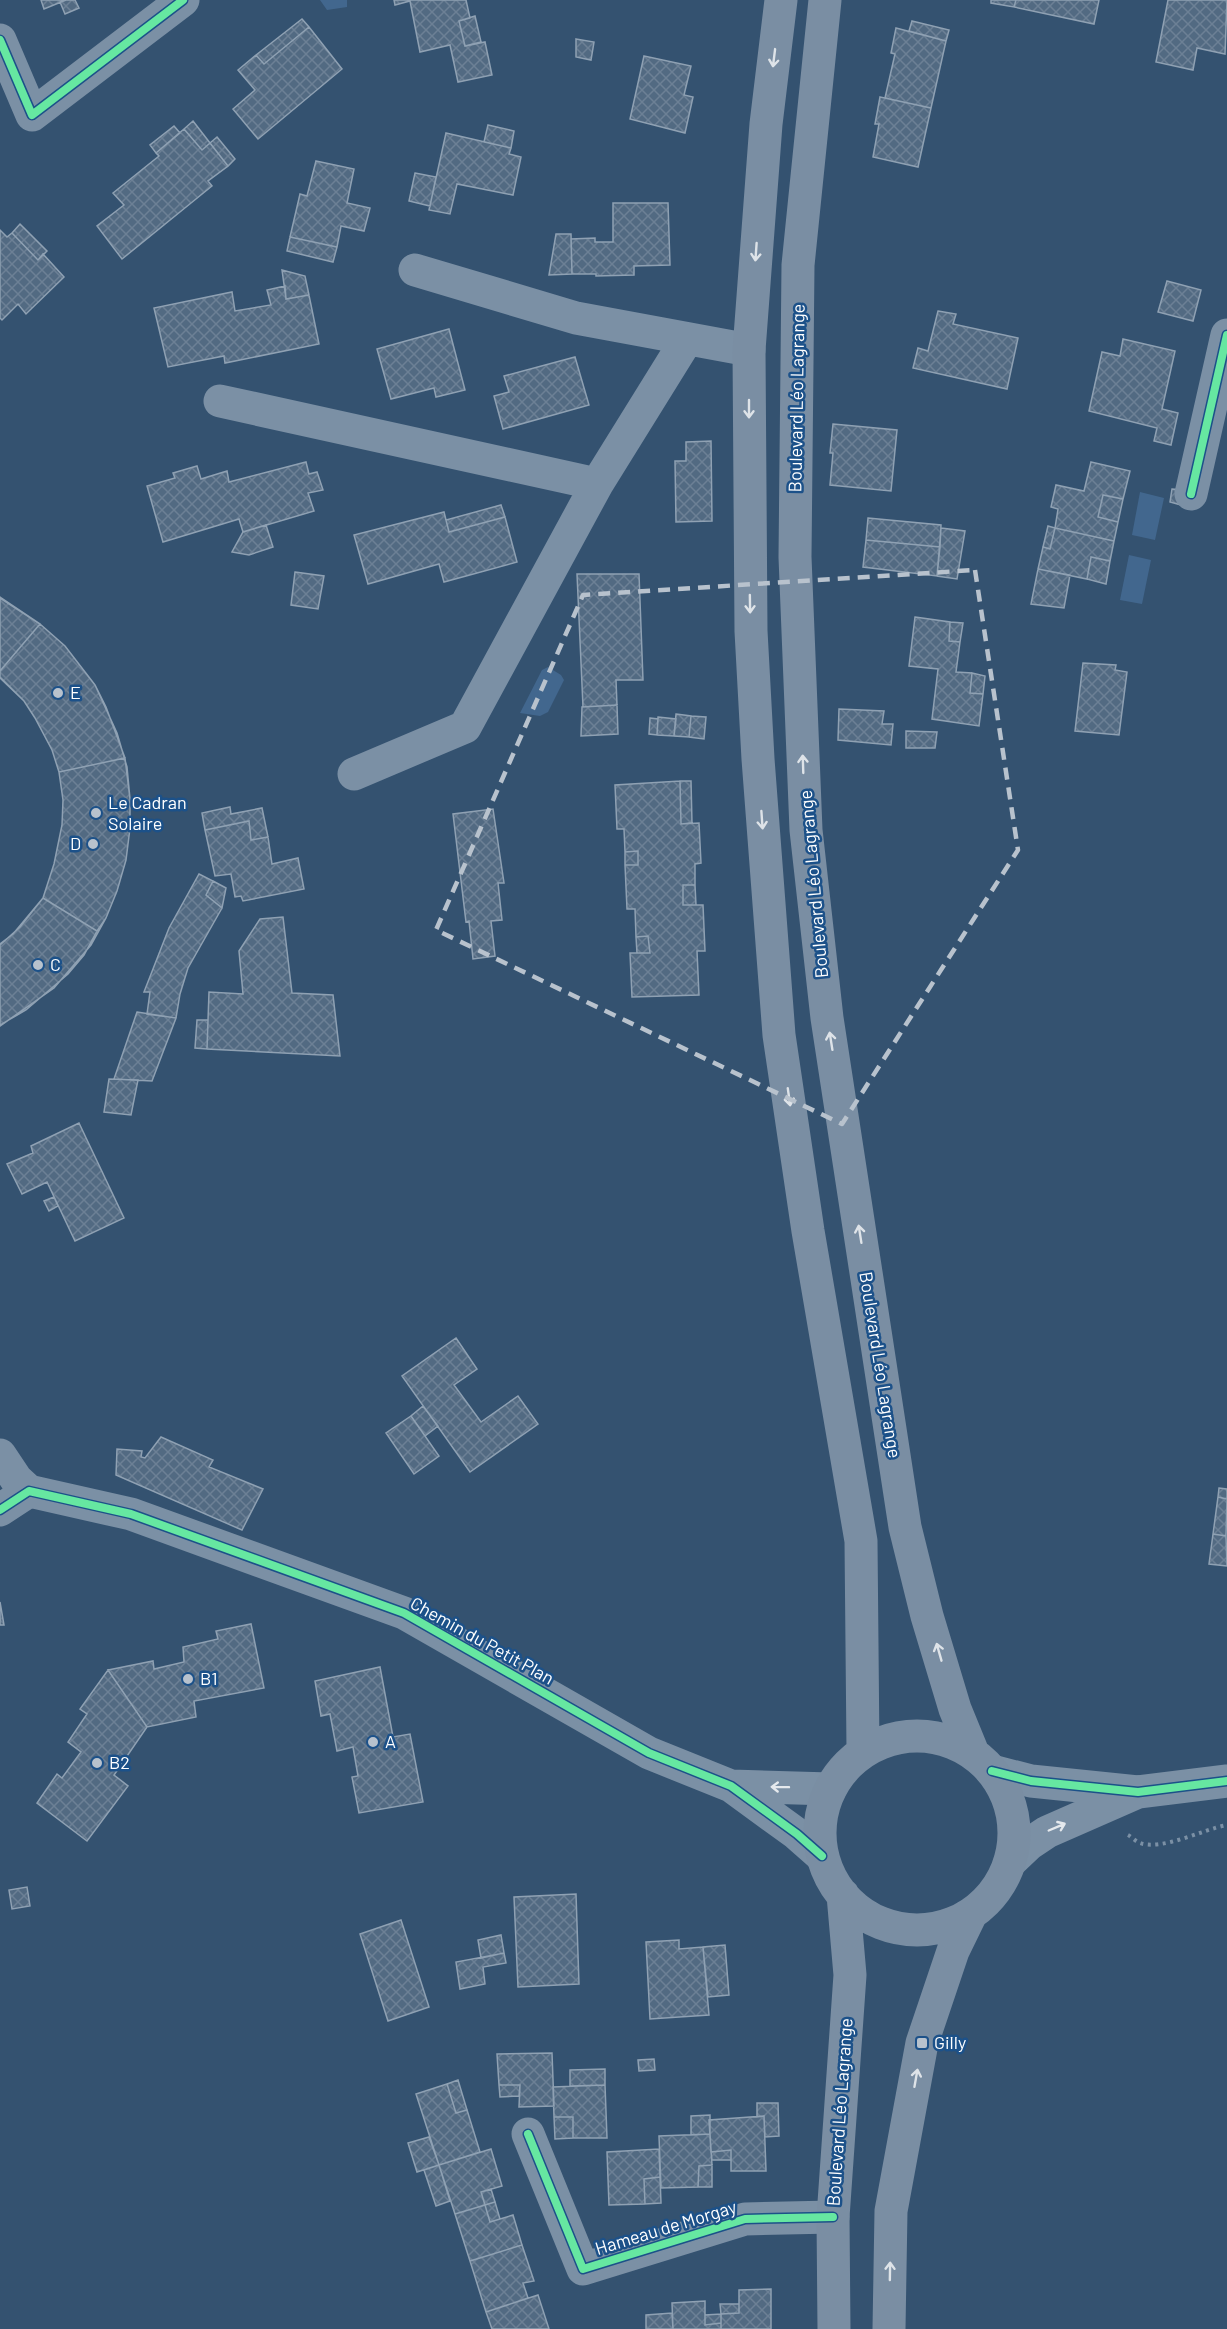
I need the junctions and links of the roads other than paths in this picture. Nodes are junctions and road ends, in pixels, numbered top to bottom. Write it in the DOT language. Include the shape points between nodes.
graph roads {
  1 [pos="183,0"];
  2 [pos="781,0"];
  3 [pos="825,0"];
  4 [pos="0,40"];
  5 [pos="415,270"];
  6 [pos="1227,335"];
  7 [pos="687,339"];
  8 [pos="749,350"];
  9 [pos="220,401"];
  10 [pos="597,484"];
  11 [pos="1191,494"];
  12 [pos="354,774"];
  13 [pos="0,1455"];
  14 [pos="29,1491"];
  15 [pos="0,1510"];
  16 [pos="863,1751"];
  17 [pos="982,1762"];
  18 [pos="1227,1781"];
  19 [pos="731,1786"];
  20 [pos="830,1788"];
  21 [pos="1138,1792"];
  22 [pos="822,1856"];
  23 [pos="1010,1862"];
  24 [pos="843,1895"];
  25 [pos="971,1914"];
  26 [pos="528,2134"];
  27 [pos="833,2217"];
  28 [pos="834,2329"];
  29 [pos="889,2329"];
  1 -- 4 [label="street" via="32,115"];
  2 -- 8 [label="main road, one-way" via="766,124"];
  17 -- 3 [label="main road, Boulevard Léo Lagrange, one-way" via="955,1709 905,1527 827,1018 806,830 795,557 798,265"];
  5 -- 7 [label="street" via="576,318"];
  6 -- 11 [label="street"];
  7 -- 8 [label="street"];
  7 -- 10 [label="street"];
  8 -- 16 [label="main road, one-way" via="751,631 779,1035 861,1541"];
  9 -- 10 [label="street"];
  10 -- 12 [label="street" via="465,727"];
  13 -- 14 [label="street"];
  14 -- 15 [label="street"];
  14 -- 19 [label="street, Chemin du Petit Plan" via="131,1514 404,1613 649,1753"];
  16 -- 17 [label="main road" via="889,1739 918,1735 947,1740"];
  16 -- 20 [label="main road"];
  17 -- 21 [label="street" via="1031,1781"];
  17 -- 23 [label="main road" via="1005,1791 1013,1814 1015,1838"];
  18 -- 21 [label="street"];
  20 -- 19 [label="street, Chemin du Petit Plan, one-way"];
  19 -- 22 [label="street, Chemin du Petit Plan"];
  20 -- 22 [label="main road" via="820,1821"];
  23 -- 21 [label="street, one-way" via="1047,1832"];
  22 -- 24 [label="main road"];
  23 -- 25 [label="main road" via="995,1891"];
  24 -- 25 [label="main road" via="864,1914 890,1926 918,1930 946,1926"];
  24 -- 27 [label="main road, Boulevard Léo Lagrange" via="850,1975"];
  29 -- 25 [label="main road, one-way" via="891,2211 922,2043 953,1951"];
  26 -- 27 [label="street, Hameau de Morgay" via="583,2269 745,2219"];
  27 -- 28 [label="main road, Boulevard Léo Lagrange"];
}
